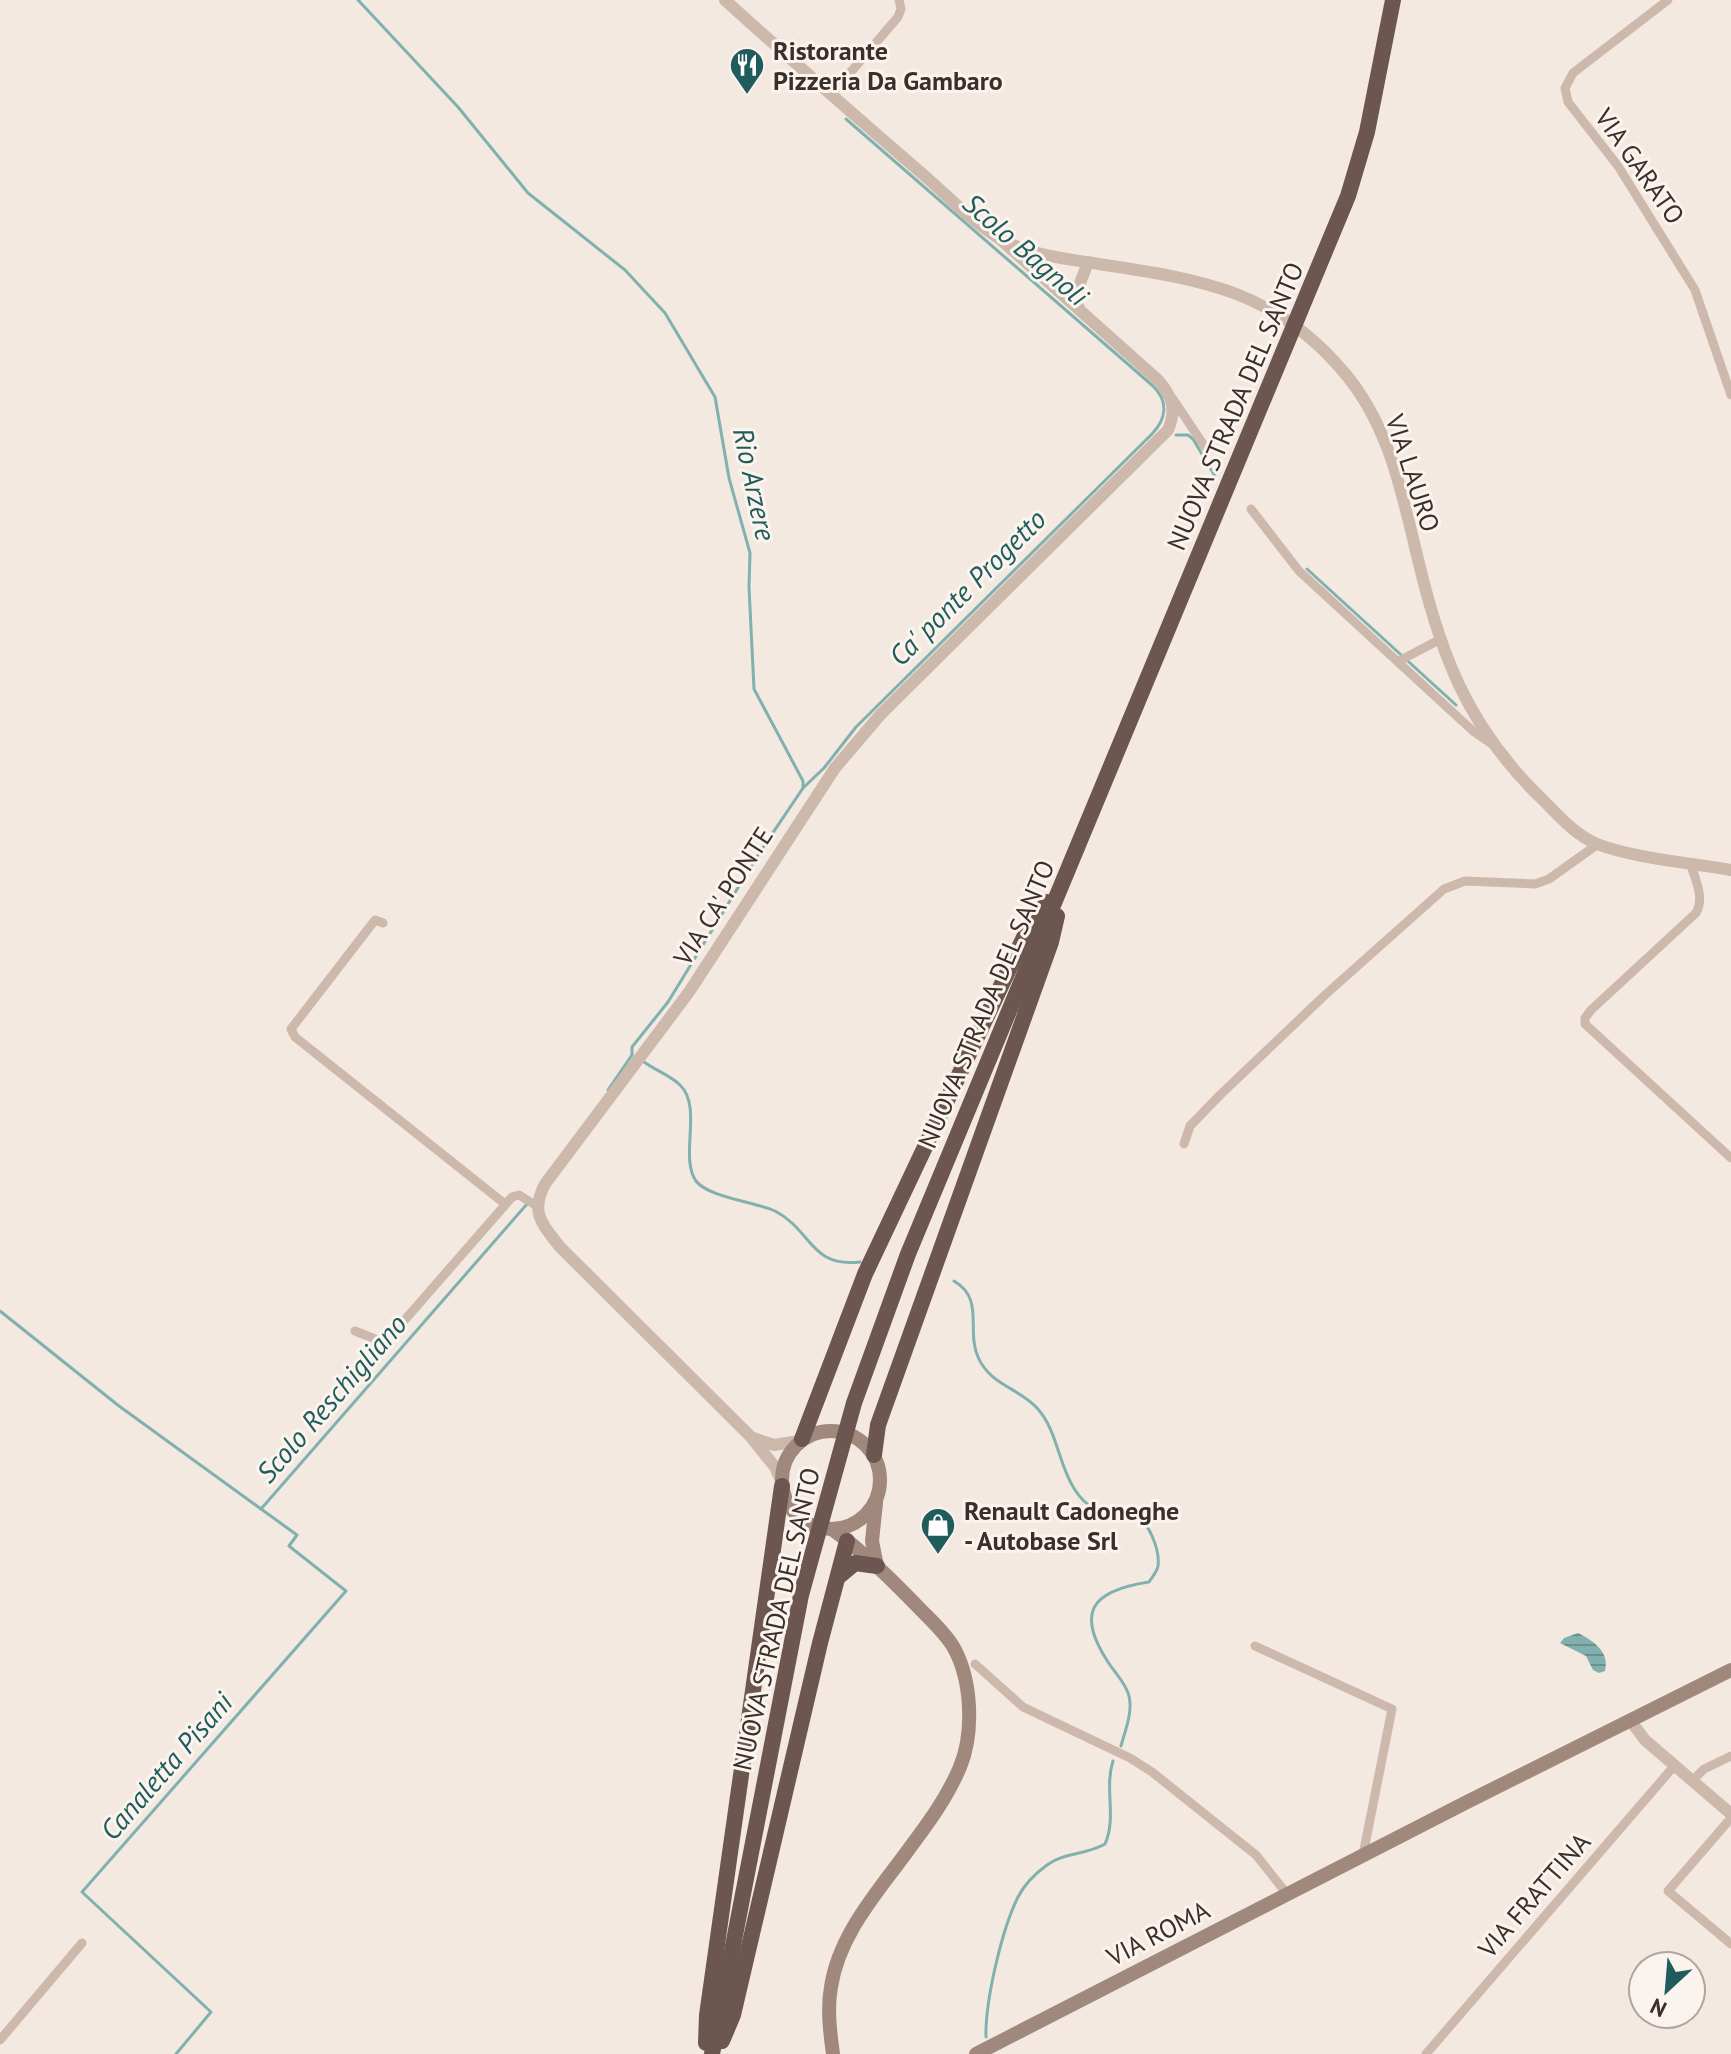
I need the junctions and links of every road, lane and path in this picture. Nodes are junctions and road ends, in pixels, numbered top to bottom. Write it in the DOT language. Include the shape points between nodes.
graph roads {
  1 [pos="725,0"];
  2 [pos="899,0"];
  3 [pos="1393,0"];
  4 [pos="1668,0"];
  5 [pos="831,95"];
  6 [pos="1000,239"];
  7 [pos="1088,262"];
  8 [pos="1080,312"];
  9 [pos="1731,395"];
  10 [pos="1171,396"];
  11 [pos="1193,428"];
  12 [pos="1168,430"];
  13 [pos="1205,447"];
  14 [pos="1251,509"];
  15 [pos="1439,640"];
  16 [pos="1399,661"];
  17 [pos="1492,744"];
  18 [pos="1598,844"];
  19 [pos="1690,863"];
  20 [pos="1069,867"];
  21 [pos="1731,870"];
  22 [pos="383,923"];
  23 [pos="1184,1144"];
  24 [pos="1731,1158"];
  25 [pos="505,1204"];
  26 [pos="537,1206"];
  27 [pos="355,1331"];
  28 [pos="750,1436"];
  29 [pos="801,1440"];
  30 [pos="874,1455"];
  31 [pos="781,1483"];
  32 [pos="877,1499"];
  33 [pos="856,1523"];
  34 [pos="832,1529"];
  35 [pos="847,1541"];
  36 [pos="877,1566"];
  37 [pos="837,1578"];
  38 [pos="1255,1646"];
  39 [pos="975,1664"];
  40 [pos="1731,1670"];
  41 [pos="1630,1720"];
  42 [pos="1731,1756"];
  43 [pos="1675,1765"];
  44 [pos="1693,1780"];
  45 [pos="1731,1816"];
  46 [pos="1363,1855"];
  47 [pos="1287,1894"];
  48 [pos="82,1943"];
  49 [pos="1731,1944"];
  50 [pos="0,2040"];
  51 [pos="712,2054"];
  52 [pos="833,2054"];
  53 [pos="976,2054"];
  54 [pos="1426,2054"];
  1 -- 5 [label="street"];
  2 -- 5 [label="street" via="898,17"];
  3 -- 20 [label="highway, NUOVA STRADA DEL SANTO" via="1367,132 1348,196"];
  4 -- 9 [label="street, VIA GARATO" via="1573,73 1565,88 1568,102 1618,166 1695,290"];
  5 -- 6 [label="street"];
  6 -- 7 [label="street, VIA LAURO"];
  6 -- 8 [label="street"];
  7 -- 8 [label="street" via="1075,297"];
  7 -- 15 [label="street, VIA LAURO" via="1199,281 1247,298 1299,329 1344,372 1380,430 1394,466"];
  8 -- 10 [label="street"];
  10 -- 11 [label="street"];
  10 -- 12 [label="street"];
  11 -- 12 [label="street"];
  11 -- 13 [label="street"];
  12 -- 26 [label="street, VIA CA' PONTE" via="844,755 689,992 545,1184"];
  14 -- 16 [label="street, VIA LAURO" via="1299,571"];
  15 -- 16 [label="street"];
  15 -- 17 [label="street, VIA LAURO"];
  16 -- 17 [label="street, VIA LAURO"];
  17 -- 18 [label="street, VIA LAURO" via="1564,821"];
  18 -- 19 [label="street, VIA LAURO"];
  18 -- 23 [label="street" via="1535,884 1465,881 1444,889 1210,1105 1190,1126"];
  19 -- 21 [label="street, VIA LAURO"];
  19 -- 24 [label="street" via="1699,896 1696,913 1591,1010 1585,1024"];
  20 -- 29 [label="highway" via="1027,931 944,1104 865,1274"];
  20 -- 30 [label="highway" via="1051,942 878,1425"];
  20 -- 51 [label="highway, NUOVA STRADA DEL SANTO" via="877,1334 835,1464 801,1595"];
  22 -- 25 [label="street" via="375,920 360,936 291,1029"];
  25 -- 26 [label="street" via="519,1195"];
  25 -- 27 [label="street" via="389,1338 380,1341"];
  26 -- 28 [label="street" via="543,1226 560,1247"];
  28 -- 29 [label="street" via="774,1445"];
  28 -- 31 [label="street"];
  29 -- 30 [label="main road" via="836,1431 858,1438"];
  29 -- 31 [label="main road" via="786,1459"];
  30 -- 32 [label="main road" via="880,1472"];
  31 -- 34 [label="main road" via="798,1517"];
  31 -- 51 [label="highway" via="707,2015"];
  32 -- 33 [label="main road"];
  32 -- 36 [label="main road" via="872,1541"];
  33 -- 34 [label="main road"];
  33 -- 35 [label="main road"];
  34 -- 35 [label="main road"];
  35 -- 36 [label="main road"];
  35 -- 37 [label="highway"];
  36 -- 37 [label="highway" via="855,1563"];
  36 -- 52 [label="main road" via="954,1648 967,1688 967,1737 945,1797 843,1947 831,1986"];
  37 -- 51 [label="highway" via="733,2015"];
  38 -- 46 [label="street" via="1392,1709"];
  39 -- 47 [label="street" via="1023,1707 1152,1772 1256,1855"];
  40 -- 41 [label="main road, VIA ROMA"];
  41 -- 43 [label="street"];
  41 -- 46 [label="main road, VIA ROMA"];
  42 -- 44 [label="street"];
  43 -- 44 [label="street"];
  43 -- 54 [label="street, VIA FRATTINA"];
  44 -- 45 [label="street"];
  45 -- 49 [label="street" via="1668,1891"];
  46 -- 47 [label="main road, VIA ROMA"];
  47 -- 53 [label="main road, VIA ROMA"];
  48 -- 50 [label="street"];
}
